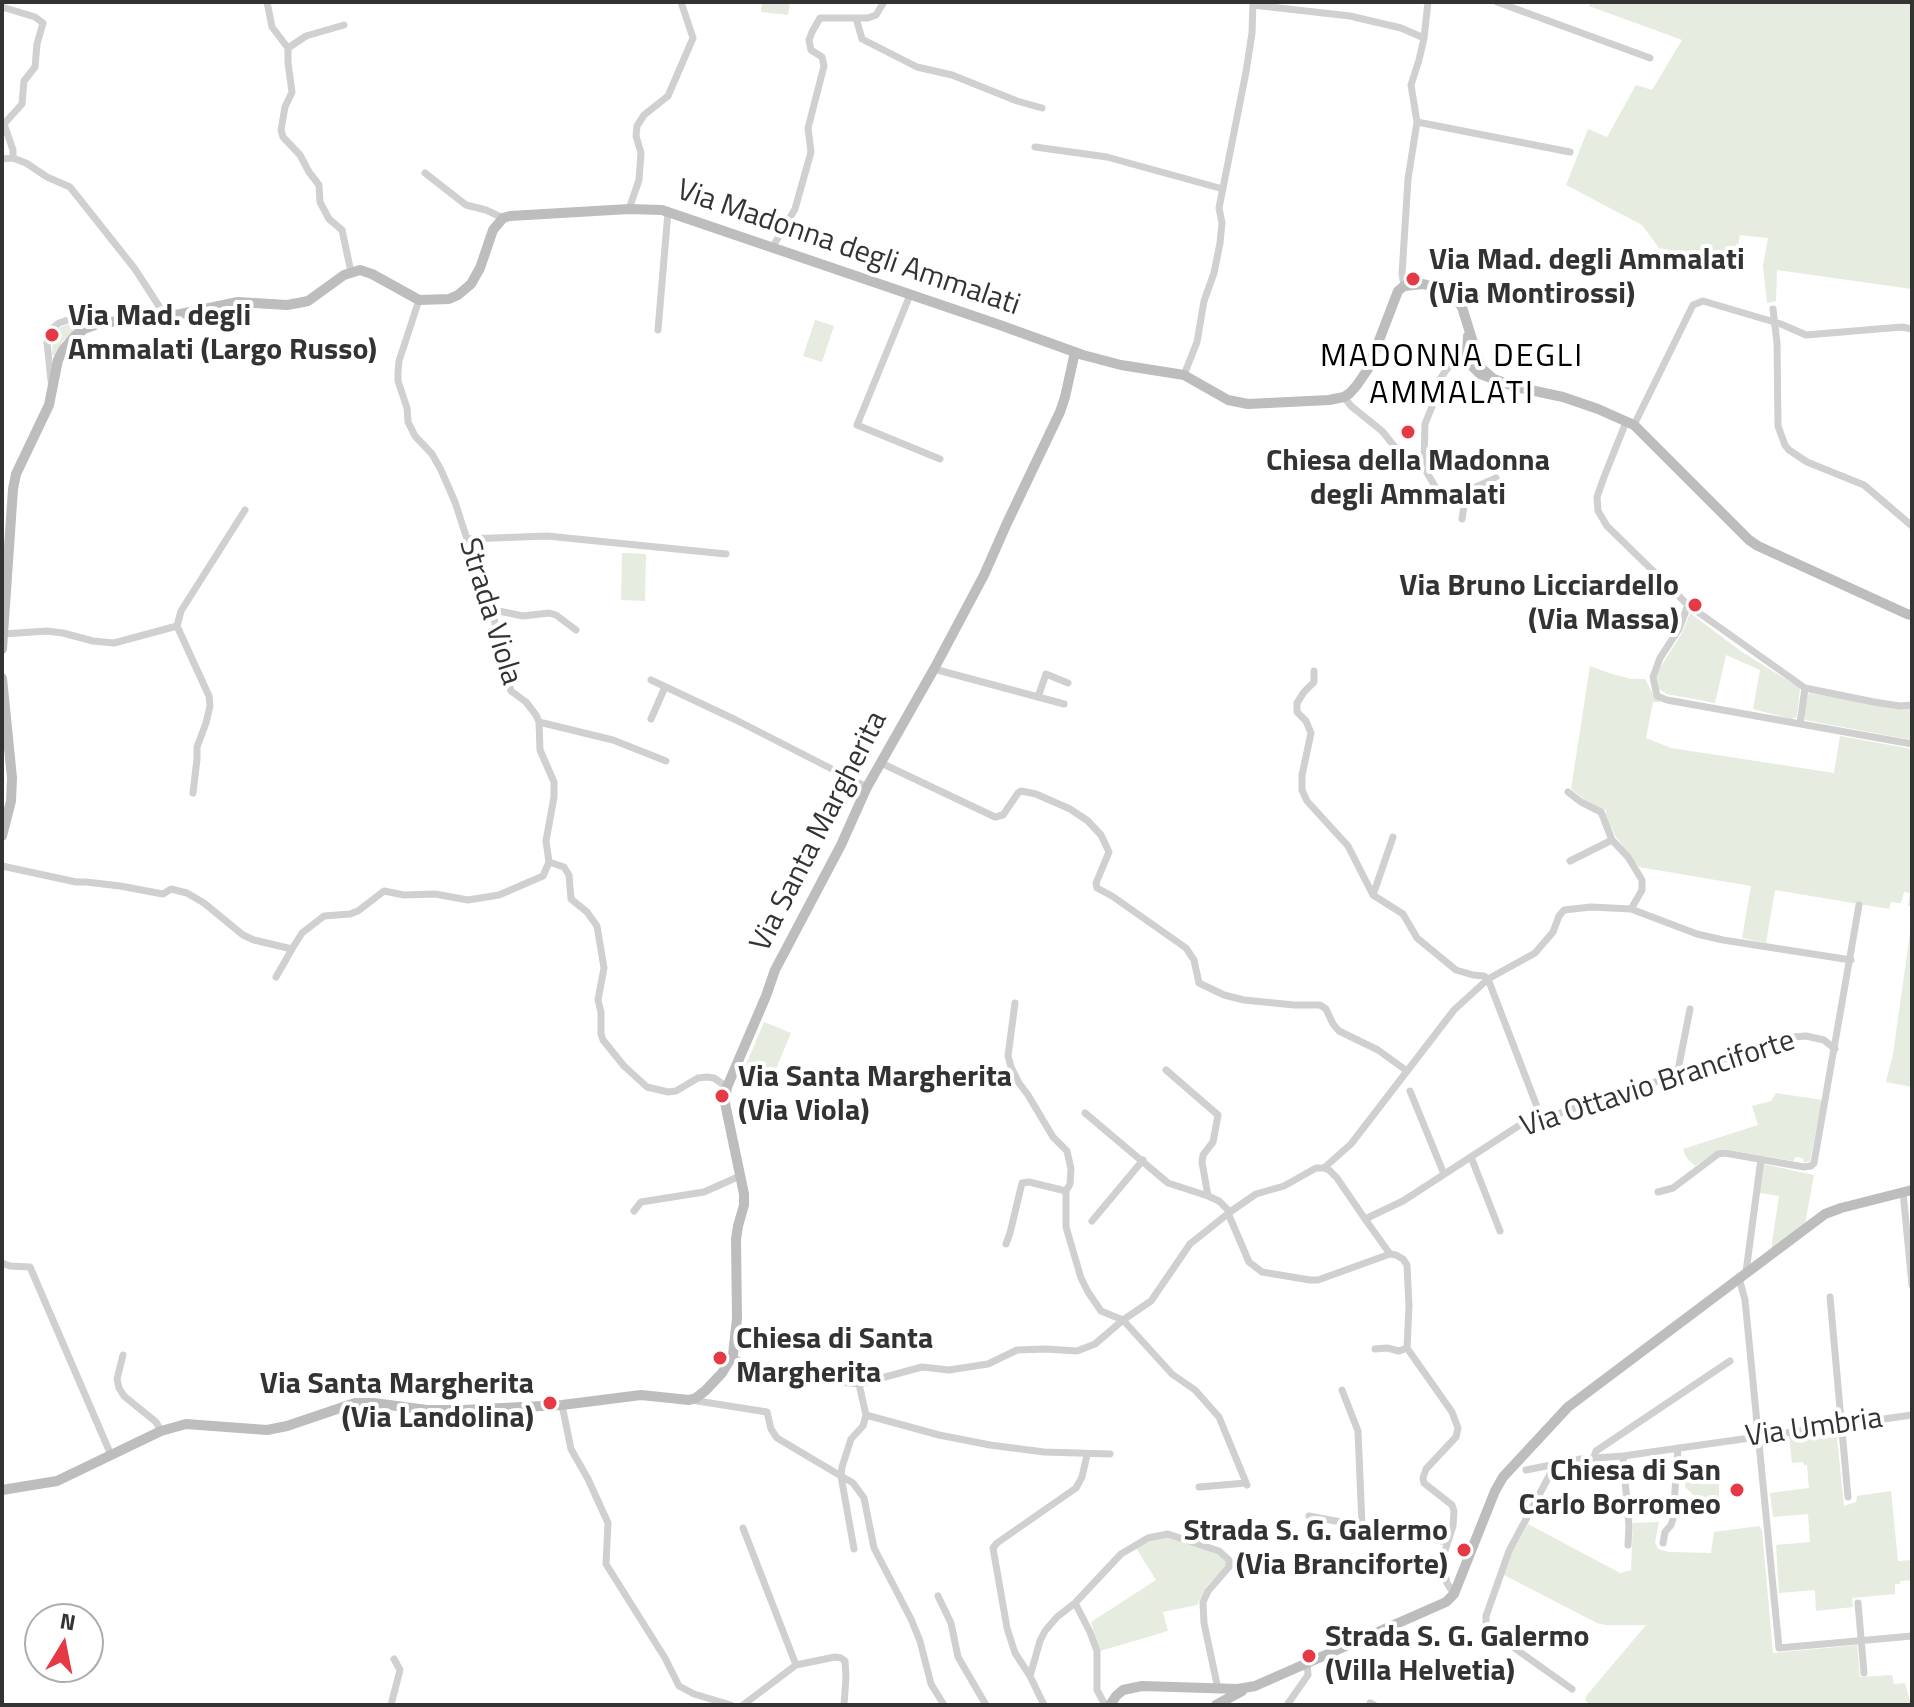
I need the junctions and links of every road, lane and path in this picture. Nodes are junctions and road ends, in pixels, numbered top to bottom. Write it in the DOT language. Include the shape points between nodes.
graph roads {
  1 [pos="267,2"];
  2 [pos="681,2"];
  3 [pos="884,2"];
  4 [pos="1428,2"];
  5 [pos="1497,2"];
  6 [pos="1253,3"];
  7 [pos="2,7"];
  8 [pos="856,18"];
  9 [pos="344,25"];
  10 [pos="1424,38"];
  11 [pos="288,48"];
  12 [pos="1650,58"];
  13 [pos="1042,108"];
  14 [pos="1417,122"];
  15 [pos="1035,147"];
  16 [pos="1570,152"];
  17 [pos="13,158"];
  18 [pos="2,159"];
  19 [pos="425,173"];
  20 [pos="1223,189"];
  21 [pos="629,209"];
  22 [pos="668,212"];
  23 [pos="503,218"];
  24 [pos="772,248"];
  25 [pos="351,272"];
  26 [pos="1404,286"];
  27 [pos="910,295"];
  28 [pos="419,300"];
  29 [pos="1773,309"];
  30 [pos="166,317"];
  31 [pos="118,321"];
  32 [pos="1775,323"];
  33 [pos="1912,329"];
  34 [pos="658,330"];
  35 [pos="1075,352"];
  36 [pos="1467,357"];
  37 [pos="1184,375"];
  38 [pos="52,391"];
  39 [pos="1344,397"];
  40 [pos="1630,423"];
  41 [pos="940,459"];
  42 [pos="1413,462"];
  43 [pos="1496,478"];
  44 [pos="1460,495"];
  45 [pos="245,510"];
  46 [pos="1462,519"];
  47 [pos="1912,526"];
  48 [pos="467,539"];
  49 [pos="726,554"];
  50 [pos="1688,605"];
  51 [pos="494,610"];
  52 [pos="1912,615"];
  53 [pos="177,626"];
  54 [pos="576,630"];
  55 [pos="3,634"];
  56 [pos="2,649"];
  57 [pos="934,669"];
  58 [pos="1314,671"];
  59 [pos="2,678"];
  60 [pos="651,680"];
  61 [pos="1068,683"];
  62 [pos="665,687"];
  63 [pos="1805,688"];
  64 [pos="1038,697"];
  65 [pos="1064,704"];
  66 [pos="1912,705"];
  67 [pos="651,719"];
  68 [pos="539,722"];
  69 [pos="1800,724"];
  70 [pos="1912,744"];
  71 [pos="666,761"];
  72 [pos="881,763"];
  73 [pos="867,787"];
  74 [pos="1568,792"];
  75 [pos="193,793"];
  76 [pos="2,836"];
  77 [pos="1393,837"];
  78 [pos="1612,840"];
  79 [pos="1570,861"];
  80 [pos="549,862"];
  81 [pos="2,866"];
  82 [pos="1373,895"];
  83 [pos="1859,905"];
  84 [pos="1631,909"];
  85 [pos="292,949"];
  86 [pos="1851,960"];
  87 [pos="276,977"];
  88 [pos="1488,979"];
  89 [pos="1015,1003"];
  90 [pos="1690,1009"];
  91 [pos="1835,1049"];
  92 [pos="1166,1070"];
  93 [pos="1407,1071"];
  94 [pos="1677,1075"];
  95 [pos="727,1087"];
  96 [pos="1410,1091"];
  97 [pos="1085,1113"];
  98 [pos="1541,1117"];
  99 [pos="1471,1157"];
  100 [pos="1761,1159"];
  101 [pos="1143,1160"];
  102 [pos="1324,1168"];
  103 [pos="1444,1174"];
  104 [pos="740,1176"];
  105 [pos="1066,1191"];
  106 [pos="1907,1191"];
  107 [pos="1658,1192"];
  108 [pos="1208,1196"];
  109 [pos="634,1211"];
  110 [pos="1229,1213"];
  111 [pos="1365,1219"];
  112 [pos="1092,1221"];
  113 [pos="1500,1231"];
  114 [pos="1006,1244"];
  115 [pos="1390,1254"];
  116 [pos="2,1263"];
  117 [pos="1743,1275"];
  118 [pos="1912,1285"];
  119 [pos="1830,1297"];
  120 [pos="1123,1320"];
  121 [pos="1407,1348"];
  122 [pos="1375,1349"];
  123 [pos="123,1355"];
  124 [pos="1730,1361"];
  125 [pos="731,1365"];
  126 [pos="859,1384"];
  127 [pos="1342,1390"];
  128 [pos="705,1398"];
  129 [pos="562,1405"];
  130 [pos="866,1415"];
  131 [pos="1912,1415"];
  132 [pos="1841,1425"];
  133 [pos="161,1431"];
  134 [pos="1757,1436"];
  135 [pos="1678,1448"];
  136 [pos="1110,1454"];
  137 [pos="111,1455"];
  138 [pos="1087,1455"];
  139 [pos="1623,1456"];
  140 [pos="1594,1457"];
  141 [pos="1555,1465"];
  142 [pos="1526,1470"];
  143 [pos="841,1476"];
  144 [pos="1199,1487"];
  145 [pos="2,1490"];
  146 [pos="1848,1497"];
  147 [pos="1309,1516"];
  148 [pos="1362,1525"];
  149 [pos="743,1528"];
  150 [pos="1447,1542"];
  151 [pos="1663,1543"];
  152 [pos="1628,1545"];
  153 [pos="854,1549"];
  154 [pos="1454,1594"];
  155 [pos="938,1596"];
  156 [pos="1075,1603"];
  157 [pos="1858,1603"];
  158 [pos="1912,1636"];
  159 [pos="1861,1641"];
  160 [pos="394,1659"];
  161 [pos="1307,1662"];
  162 [pos="796,1665"];
  163 [pos="1864,1673"];
  164 [pos="1030,1676"];
  165 [pos="1255,1686"];
  166 [pos="1218,1689"];
  167 [pos="1572,1689"];
  168 [pos="716,1703"];
  169 [pos="391,1705"];
  170 [pos="731,1705"];
  171 [pos="743,1705"];
  172 [pos="844,1705"];
  173 [pos="944,1705"];
  174 [pos="986,1705"];
  175 [pos="1044,1705"];
  176 [pos="1108,1705"];
  177 [pos="1216,1705"];
  178 [pos="1287,1705"];
  1 -- 11 [label="street" via="272,27"];
  2 -- 21 [label="street" via="693,38 668,96 637,126 639,180"];
  3 -- 8 [label="street" via="876,15"];
  4 -- 10 [label="street"];
  5 -- 12 [label="street"];
  6 -- 10 [label="street" via="1350,16"];
  6 -- 20 [label="street" via="1246,72"];
  7 -- 17 [label="street" via="43,23 22,104 4,124"];
  8 -- 13 [label="street" via="862,39 917,67"];
  8 -- 24 [label="street" via="820,18 809,40 824,66 808,128 811,152 795,209"];
  9 -- 11 [label="street" via="306,36"];
  10 -- 14 [label="street" via="1410,93"];
  11 -- 25 [label="street" via="292,92 281,130 319,185 329,219 342,230"];
  14 -- 16 [label="street"];
  14 -- 26 [label="street" via="1408,179"];
  15 -- 20 [label="street" via="1107,157"];
  17 -- 18 [label="street"];
  17 -- 30 [label="street" via="70,187"];
  19 -- 23 [label="street" via="466,205"];
  20 -- 37 [label="street" via="1214,273"];
  21 -- 22 [label="street, Via Madonna degli Ammalati"];
  21 -- 23 [label="street, Via Madonna degli Ammalati"];
  22 -- 24 [label="street, Via Madonna degli Ammalati"];
  22 -- 34 [label="street"];
  23 -- 28 [label="street" via="471,284 449,299"];
  24 -- 27 [label="street, Via Madonna degli Ammalati"];
  25 -- 28 [label="street" via="366,271"];
  25 -- 30 [label="street" via="308,301 238,302"];
  26 -- 36 [label="street" via="1423,284 1452,295 1468,326"];
  26 -- 39 [label="street" via="1368,369"];
  27 -- 35 [label="street, Via Madonna degli Ammalati"];
  27 -- 41 [label="street" via="857,425"];
  28 -- 48 [label="street, Strada Viola" via="399,361 398,381 408,422 441,470"];
  29 -- 32 [label="street"];
  30 -- 31 [label="street"];
  31 -- 38 [label="street" via="84,329 69,342 58,360"];
  31 -- 38 [label="street" via="71,319 54,327 47,352"];
  32 -- 33 [label="street" via="1806,335"];
  32 -- 40 [label="street" via="1703,301 1693,305"];
  32 -- 47 [label="street" via="1778,426 1785,445 1807,462 1864,485"];
  35 -- 37 [label="street, Via Madonna degli Ammalati"];
  35 -- 57 [label="street, Via Santa Margherita" via="1060,412"];
  36 -- 40 [label="street" via="1480,374 1496,381 1563,397"];
  36 -- 44 [label="street" via="1440,379 1425,424 1426,471 1436,488 1449,497"];
  37 -- 39 [label="street, Via Madonna degli Ammalati" via="1248,404"];
  38 -- 55 [label="street" via="14,481"];
  39 -- 42 [label="street"];
  40 -- 50 [label="street" via="1604,477 1598,511"];
  40 -- 52 [label="street" via="1749,540"];
  43 -- 44 [label="street"];
  44 -- 46 [label="street"];
  45 -- 53 [label="street" via="181,611"];
  48 -- 49 [label="street" via="547,536"];
  48 -- 51 [label="street, Strada Viola" via="474,548 473,579 490,595"];
  50 -- 63 [label="street"];
  50 -- 69 [label="street" via="1653,677 1657,696"];
  51 -- 54 [label="street" via="523,616 549,613"];
  51 -- 68 [label="street, Strada Viola" via="511,691"];
  53 -- 55 [label="street" via="114,643 47,631"];
  53 -- 75 [label="street" via="210,706 197,747"];
  55 -- 56 [label="street"];
  57 -- 64 [label="street"];
  57 -- 72 [label="street, Via Santa Margherita"];
  58 -- 82 [label="street" via="1314,682 1297,703 1311,733 1302,790 1348,846"];
  59 -- 76 [label="street" via="12,790"];
  60 -- 62 [label="street"];
  61 -- 64 [label="street" via="1046,674"];
  62 -- 67 [label="street"];
  62 -- 73 [label="street"];
  63 -- 66 [label="street"];
  63 -- 69 [label="street"];
  64 -- 65 [label="street"];
  68 -- 71 [label="street" via="613,740"];
  68 -- 80 [label="street, Strada Viola" via="540,750 554,782 546,841"];
  69 -- 70 [label="street"];
  72 -- 73 [label="street, Via Santa Margherita"];
  72 -- 93 [label="street" via="995,817 1003,815 1021,791 1080,815 1101,835 1109,852 1097,888 1186,948 1199,983 1244,1000 1320,1005 1339,1031"];
  73 -- 95 [label="street, Via Santa Margherita" via="775,970"];
  74 -- 78 [label="street" via="1601,812"];
  77 -- 82 [label="street"];
  78 -- 79 [label="street"];
  78 -- 84 [label="street" via="1642,880"];
  80 -- 85 [label="street" via="543,876 499,895 468,900 384,891 358,911 324,916"];
  80 -- 95 [label="street" via="564,867 571,899 597,926 604,968 598,1000 601,1034 608,1047 647,1087 676,1091 707,1077"];
  81 -- 85 [label="street" via="76,882 187,893 243,935"];
  82 -- 88 [label="street" via="1403,914 1417,938 1456,970"];
  83 -- 86 [label="street"];
  84 -- 86 [label="street" via="1697,934"];
  84 -- 88 [label="street" via="1564,910 1535,953"];
  85 -- 87 [label="street"];
  86 -- 91 [label="street"];
  88 -- 93 [label="street" via="1454,1010"];
  88 -- 98 [label="street"];
  89 -- 105 [label="street" via="1008,1056 1053,1137 1067,1151 1071,1176"];
  90 -- 94 [label="street"];
  91 -- 94 [label="street, Via Ottavio Branciforte" via="1824,1040 1792,1037"];
  91 -- 100 [label="street" via="1814,1163 1804,1167"];
  92 -- 108 [label="street" via="1218,1115 1202,1162"];
  93 -- 102 [label="street" via="1351,1144"];
  94 -- 98 [label="street, Via Ottavio Branciforte"];
  95 -- 104 [label="street, Via Santa Margherita" via="725,1103"];
  96 -- 103 [label="street"];
  97 -- 101 [label="street"];
  98 -- 99 [label="street, Via Ottavio Branciforte"];
  99 -- 103 [label="street, Via Ottavio Branciforte"];
  99 -- 113 [label="street"];
  100 -- 107 [label="street" via="1718,1154 1673,1188"];
  100 -- 117 [label="street"];
  101 -- 108 [label="street" via="1168,1183"];
  101 -- 112 [label="street"];
  102 -- 110 [label="street" via="1256,1194"];
  102 -- 111 [label="street"];
  103 -- 111 [label="street, Via Ottavio Branciforte"];
  104 -- 109 [label="street" via="704,1192 641,1202"];
  104 -- 125 [label="street, Via Santa Margherita" via="744,1205 736,1239 738,1308"];
  105 -- 114 [label="street" via="1022,1183"];
  105 -- 120 [label="street" via="1066,1227 1081,1278 1101,1311"];
  106 -- 117 [label="street" via="1825,1214"];
  106 -- 118 [label="street"];
  108 -- 110 [label="street"];
  110 -- 115 [label="street" via="1249,1262 1262,1272 1318,1280"];
  110 -- 120 [label="street" via="1190,1244 1151,1301"];
  111 -- 115 [label="street"];
  115 -- 121 [label="street" via="1407,1265"];
  116 -- 137 [label="street" via="30,1267"];
  117 -- 134 [label="street"];
  117 -- 154 [label="street" via="1568,1407 1509,1469"];
  119 -- 132 [label="street"];
  120 -- 126 [label="street" via="1095,1344 1077,1351 1017,1350 988,1364 949,1370 922,1367"];
  120 -- 144 [label="street" via="1219,1417 1246,1484"];
  121 -- 122 [label="street"];
  121 -- 150 [label="street" via="1458,1428 1423,1478 1452,1505 1455,1518"];
  123 -- 133 [label="street" via="119,1388"];
  124 -- 140 [label="street"];
  125 -- 126 [label="street" via="799,1382"];
  125 -- 128 [label="street"];
  126 -- 130 [label="street"];
  127 -- 148 [label="street" via="1358,1431"];
  128 -- 129 [label="street" via="641,1395"];
  128 -- 143 [label="street" via="767,1412 777,1438"];
  129 -- 133 [label="street" via="441,1410 355,1403 267,1430 186,1424"];
  129 -- 168 [label="street" via="571,1449 608,1523 606,1564 679,1686"];
  130 -- 138 [label="street" via="952,1438"];
  130 -- 143 [label="street" via="851,1439"];
  131 -- 132 [label="street, Via Umbria"];
  132 -- 134 [label="street, Via Umbria"];
  132 -- 146 [label="street"];
  133 -- 137 [label="street"];
  134 -- 135 [label="street, Via Umbria"];
  134 -- 159 [label="street" via="1779,1648"];
  135 -- 139 [label="street, Via Umbria"];
  135 -- 151 [label="street" via="1673,1519"];
  136 -- 138 [label="street"];
  137 -- 145 [label="street" via="57,1481"];
  138 -- 164 [label="street" via="1076,1488 993,1548 1007,1628"];
  139 -- 140 [label="street, Via Umbria"];
  139 -- 152 [label="street"];
  140 -- 141 [label="street, Via Umbria"];
  141 -- 142 [label="street, Via Umbria"];
  141 -- 167 [label="street" via="1509,1551 1486,1623"];
  143 -- 153 [label="street"];
  143 -- 173 [label="street" via="864,1498 874,1548 911,1619 931,1684"];
  147 -- 148 [label="street"];
  148 -- 150 [label="street"];
  149 -- 162 [label="street"];
  150 -- 154 [label="street" via="1443,1565"];
  154 -- 161 [label="street" via="1428,1611"];
  155 -- 174 [label="street" via="958,1657"];
  156 -- 164 [label="street" via="1045,1631"];
  156 -- 166 [label="street" via="1121,1554 1148,1538 1168,1534 1219,1551 1231,1564 1203,1602"];
  156 -- 176 [label="street" via="1097,1651 1097,1690"];
  157 -- 159 [label="street"];
  158 -- 159 [label="street"];
  159 -- 163 [label="street"];
  160 -- 169 [label="street" via="400,1670"];
  161 -- 165 [label="street"];
  161 -- 178 [label="street" via="1308,1675"];
  162 -- 171 [label="street"];
  162 -- 172 [label="street" via="835,1657 845,1661"];
  164 -- 175 [label="street"];
  165 -- 166 [label="street"];
  165 -- 177 [label="street"];
  166 -- 176 [label="street" via="1142,1686 1123,1690"];
  166 -- 177 [label="street"];
  168 -- 170 [label="street"];
}
